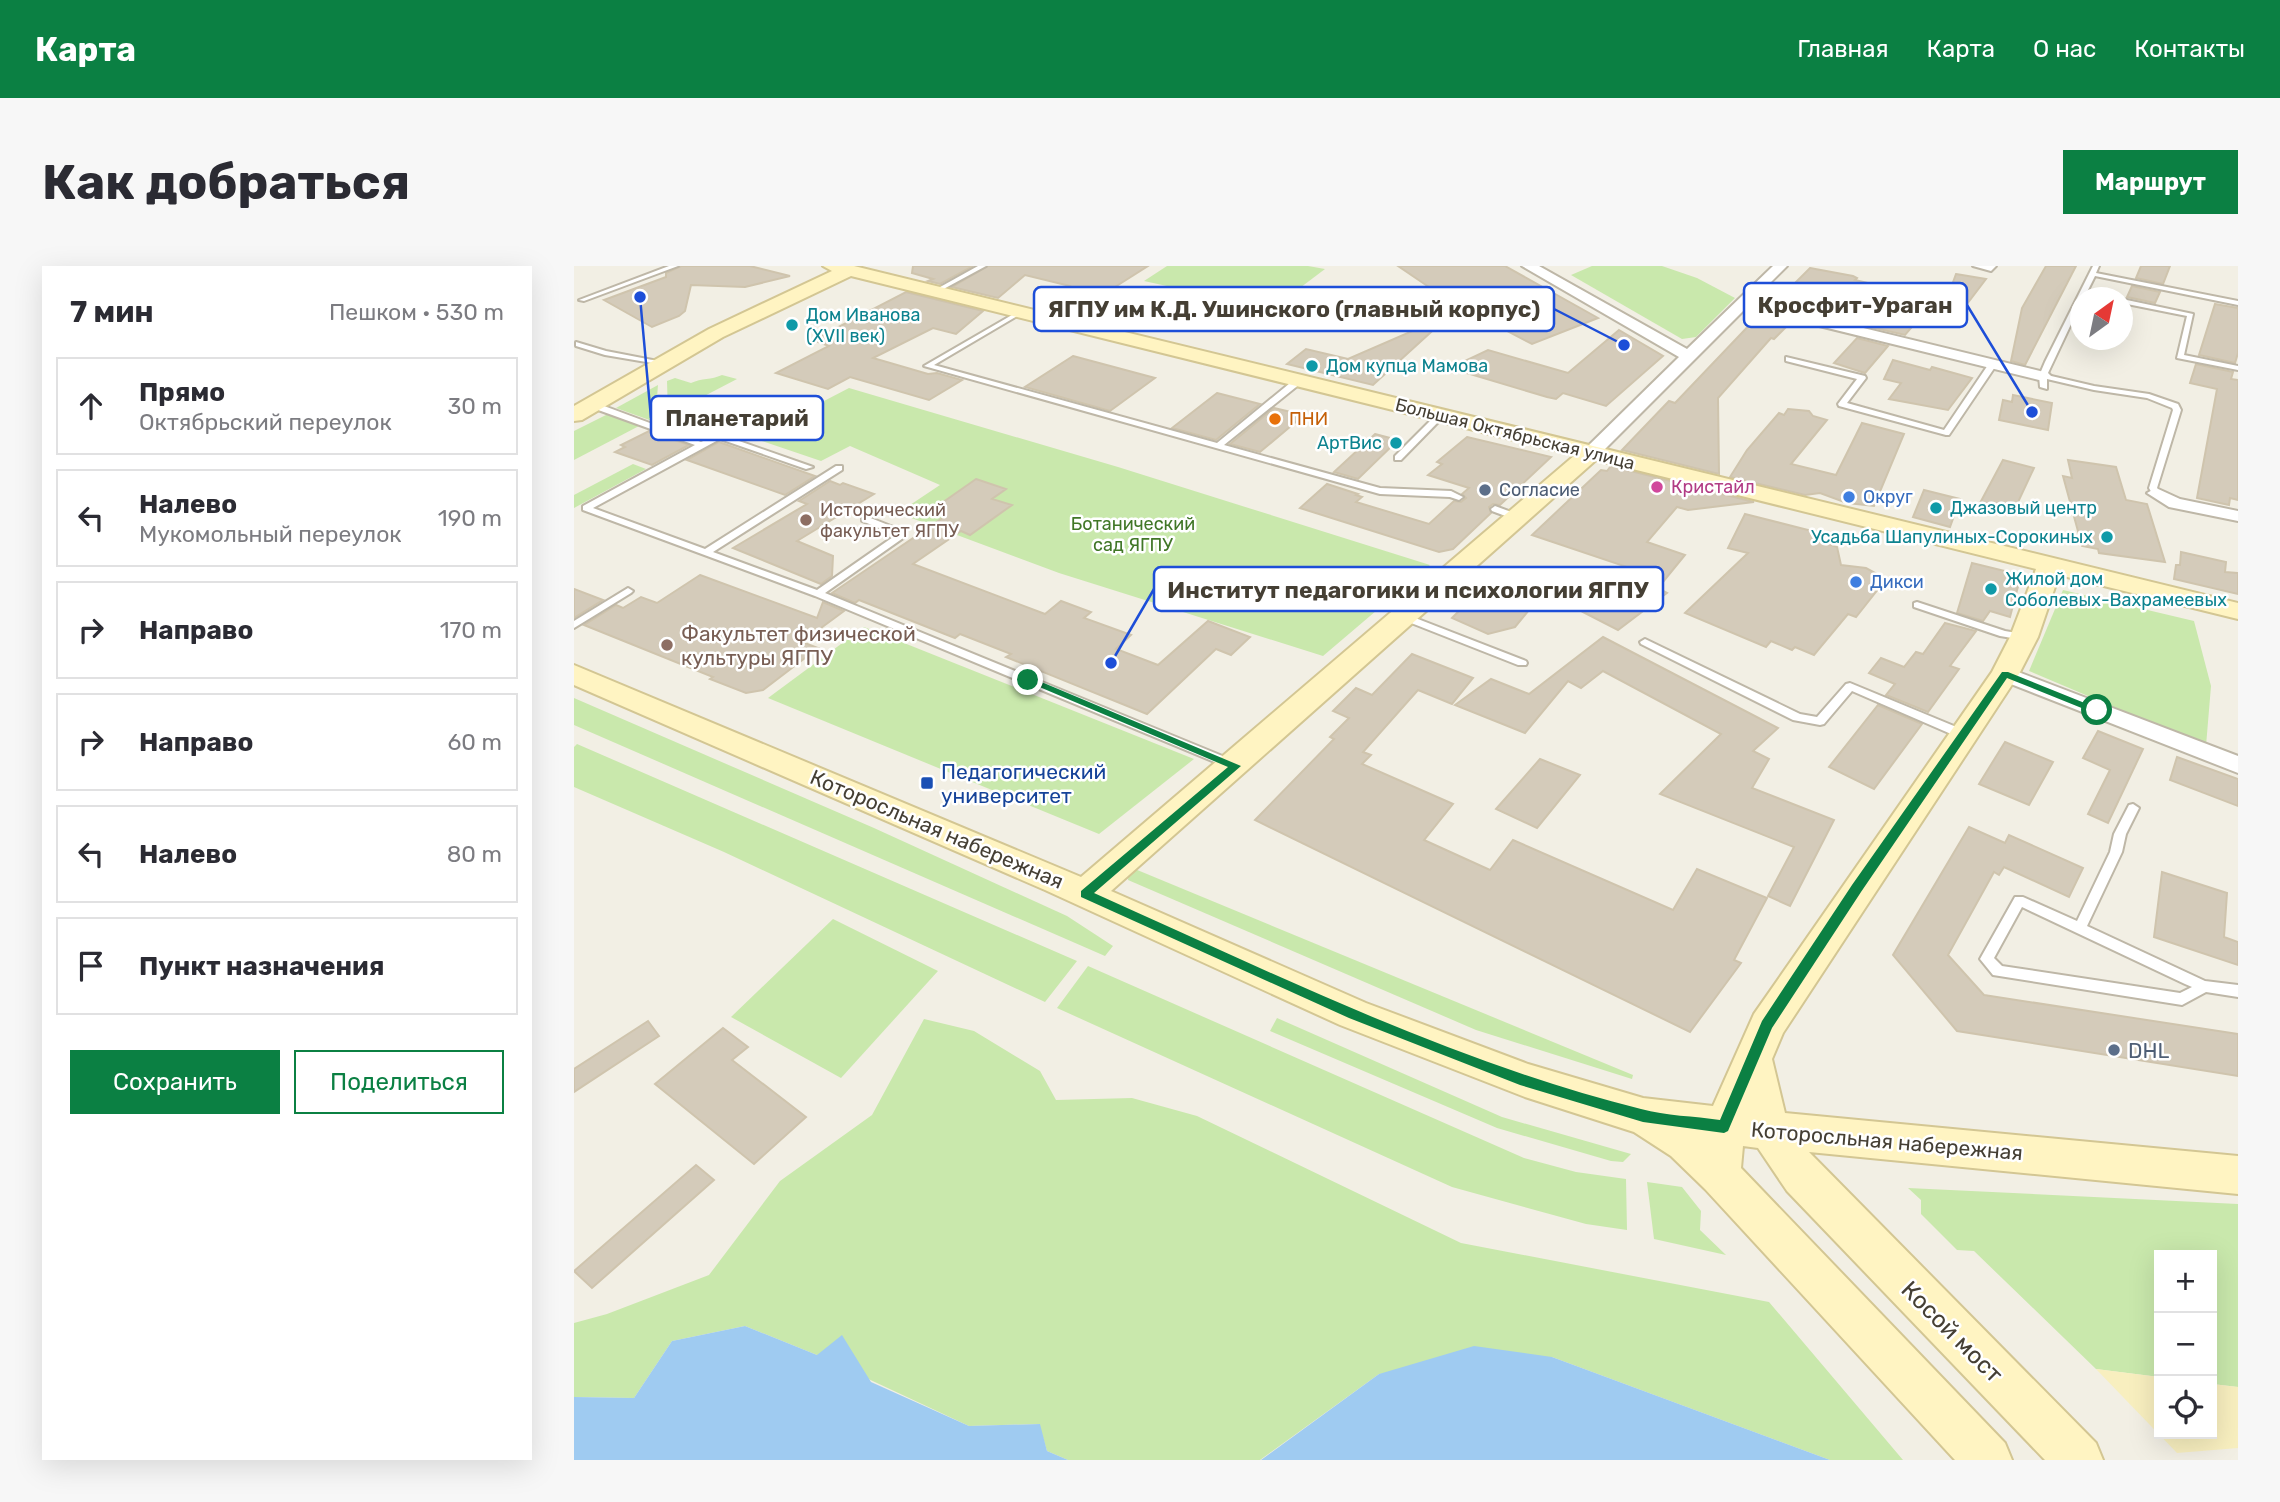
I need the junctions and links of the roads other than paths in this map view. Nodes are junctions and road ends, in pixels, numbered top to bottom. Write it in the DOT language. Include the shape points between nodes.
graph roads {
  1 [pos="675,266"];
  2 [pos="983,266"];
  3 [pos="1530,266"];
  4 [pos="1976,266"];
  5 [pos="1993,266"];
  6 [pos="846,267"];
  7 [pos="1777,269"];
  8 [pos="2094,270"];
  9 [pos="2086,287"];
  10 [pos="936,291"];
  11 [pos="582,300"];
  12 [pos="1744,303"];
  13 [pos="2133,303"];
  14 [pos="2238,303"];
  15 [pos="1021,312"];
  16 [pos="2070,323"];
  17 [pos="579,344"];
  18 [pos="1690,357"];
  19 [pos="1789,359"];
  20 [pos="664,363"];
  21 [pos="1993,364"];
  22 [pos="2238,368"];
  23 [pos="1298,381"];
  24 [pos="2043,382"];
  25 [pos="593,405"];
  26 [pos="574,415"];
  27 [pos="1440,416"];
  28 [pos="702,445"];
  29 [pos="1218,446"];
  30 [pos="1591,453"];
  31 [pos="1398,458"];
  32 [pos="809,467"];
  33 [pos="839,468"];
  34 [pos="2156,494"];
  35 [pos="1459,496"];
  36 [pos="2238,516"];
  37 [pos="865,519"];
  38 [pos="706,552"];
  39 [pos="2050,565"];
  40 [pos="628,591"];
  41 [pos="818,594"];
  42 [pos="1917,605"];
  43 [pos="2238,611"];
  44 [pos="1405,617"];
  45 [pos="574,625"];
  46 [pos="2024,637"];
  47 [pos="1645,642"];
  48 [pos="1522,663"];
  49 [pos="574,674"];
  50 [pos="2005,674"];
  51 [pos="1962,734"];
  52 [pos="2238,765"];
  53 [pos="1236,766"];
  54 [pos="2133,808"];
  55 [pos="1085,894"];
  56 [pos="2080,929"];
  57 [pos="2204,986"];
  58 [pos="2238,991"];
  59 [pos="1752,1056"];
  60 [pos="1643,1116"];
  61 [pos="1724,1126"];
  62 [pos="1769,1130"];
  63 [pos="1720,1175"];
  64 [pos="2238,1175"];
  65 [pos="1988,1460"];
  66 [pos="2079,1460"];
  1 -- 11 [label="lane"];
  2 -- 10 [label="lane"];
  3 -- 18 [label="street"];
  4 -- 5 [label="lane"];
  6 -- 10 [label="main road, Большая Октябрьская улица"];
  6 -- 20 [label="main road"];
  7 -- 12 [label="street"];
  8 -- 9 [label="lane"];
  8 -- 14 [label="lane"];
  10 -- 15 [label="main road, Большая Октябрьская улица"];
  12 -- 18 [label="street"];
  12 -- 21 [label="street"];
  13 -- 22 [label="lane" via="2191,315 2180,356"];
  15 -- 23 [label="main road, Большая Октябрьская улица"];
  15 -- 29 [label="lane" via="928,366"];
  16 -- 24 [label="lane"];
  17 -- 20 [label="lane"];
  18 -- 30 [label="street"];
  19 -- 21 [label="lane" via="1863,378 1842,404 1945,433"];
  20 -- 25 [label="main road"];
  21 -- 24 [label="street"];
  23 -- 27 [label="main road, Большая Октябрьская улица"];
  23 -- 29 [label="lane"];
  24 -- 34 [label="lane" via="2149,396 2175,406 2153,488"];
  25 -- 26 [label="main road"];
  25 -- 28 [label="lane"];
  27 -- 30 [label="main road, Большая Октябрьская улица"];
  27 -- 31 [label="lane"];
  28 -- 32 [label="lane" via="719,436"];
  28 -- 38 [label="lane" via="586,508"];
  29 -- 35 [label="lane" via="1380,491"];
  30 -- 39 [label="main road, Большая Октябрьская улица"];
  30 -- 44 [label="main road" via="1507,514"];
  33 -- 38 [label="lane"];
  34 -- 36 [label="street" via="2175,503"];
  37 -- 41 [label="lane" via="903,534"];
  38 -- 41 [label="lane"];
  39 -- 43 [label="main road, Большая Октябрьская улица"];
  39 -- 46 [label="main road"];
  40 -- 45 [label="lane"];
  41 -- 53 [label="lane"];
  42 -- 46 [label="lane"];
  44 -- 48 [label="lane"];
  44 -- 53 [label="main road"];
  46 -- 50 [label="main road"];
  47 -- 51 [label="lane" via="1797,717 1820,721 1850,686"];
  49 -- 55 [label="main road, Которосльная набережная"];
  50 -- 51 [label="main road"];
  50 -- 52 [label="street"];
  51 -- 59 [label="main road" via="1767,1025"];
  53 -- 55 [label="main road"];
  54 -- 56 [label="lane"];
  55 -- 60 [label="main road, Которосльная набережная" via="1353,1014 1525,1080"];
  56 -- 57 [label="lane"];
  56 -- 57 [label="lane" via="2018,900 1987,959 1998,971 2182,999"];
  57 -- 58 [label="lane"];
  59 -- 61 [label="main road"];
  59 -- 62 [label="main road"];
  60 -- 61 [label="main road, Которосльная набережная"];
  60 -- 63 [label="main road" via="1685,1143"];
  61 -- 62 [label="main road, Которосльная набережная"];
  61 -- 63 [label="main road"];
  62 -- 64 [label="main road, Которосльная набережная"];
  62 -- 66 [label="main road, Косой мост" via="1825,1203"];
  63 -- 65 [label="main road"];
}
